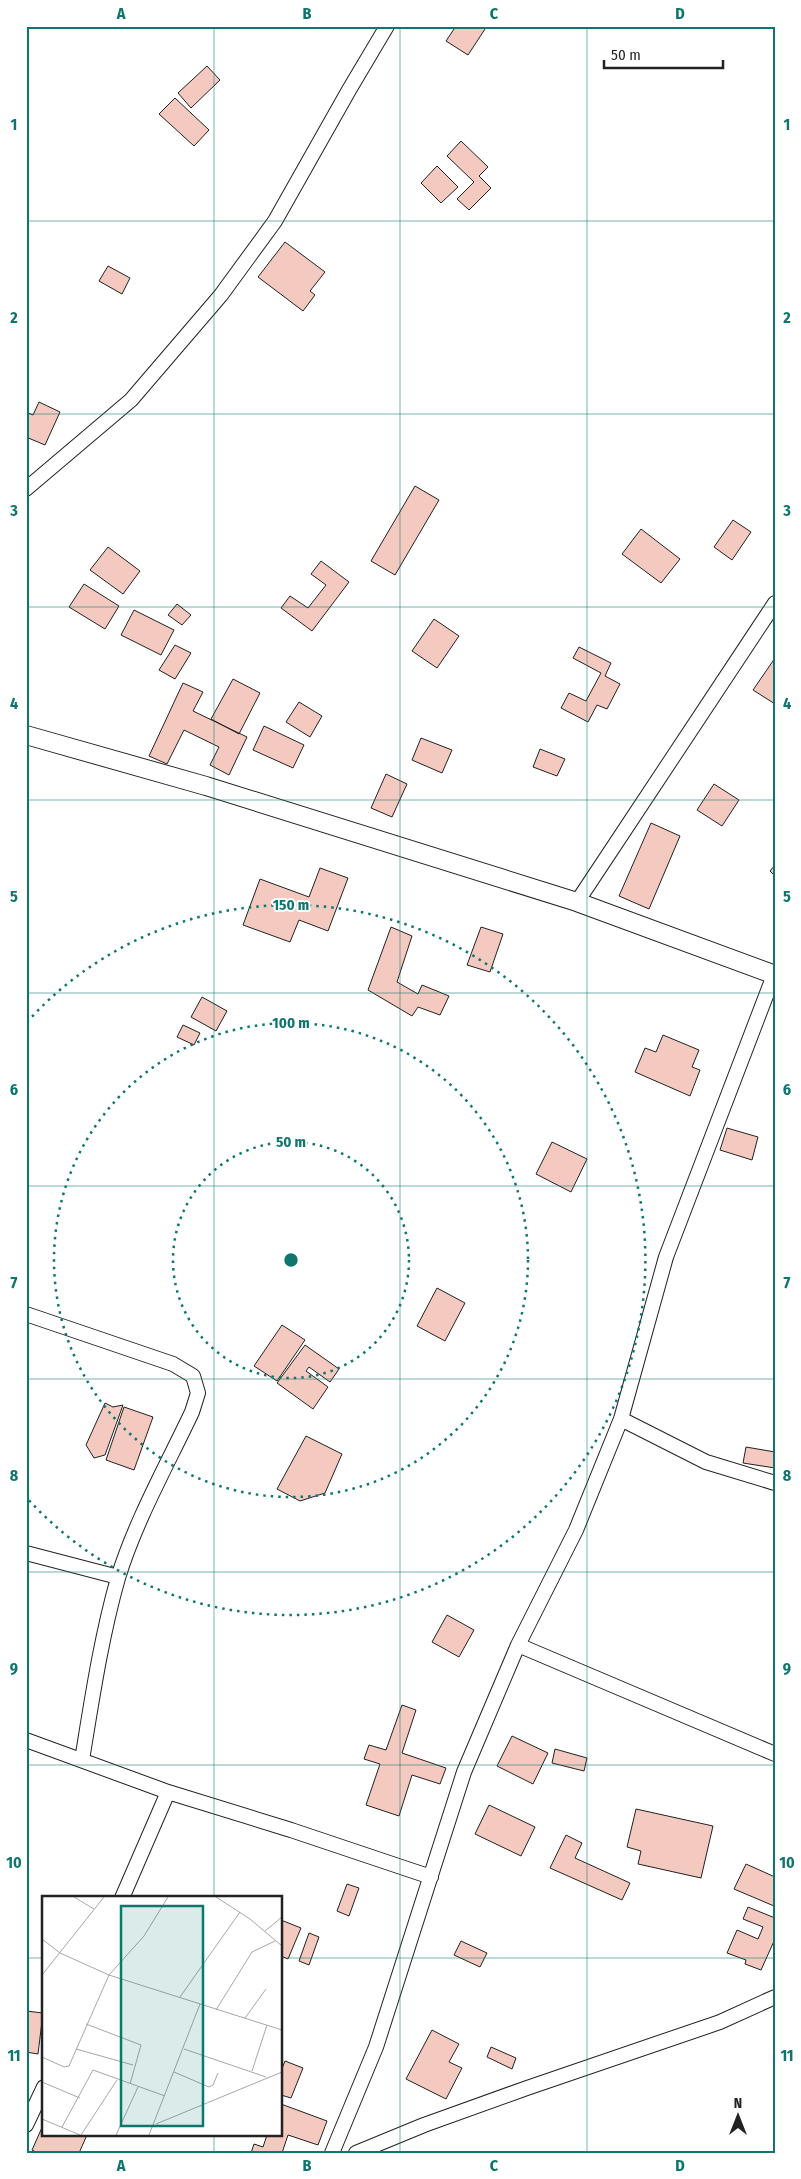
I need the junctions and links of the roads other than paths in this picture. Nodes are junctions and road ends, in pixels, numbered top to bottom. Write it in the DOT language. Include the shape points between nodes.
graph roads {
  1 [pos="387,26"];
  2 [pos="26,489"];
  3 [pos="775,603"];
  4 [pos="26,735"];
  5 [pos="577,902"];
  6 [pos="774,975"];
  7 [pos="26,1314"];
  8 [pos="622,1419"];
  9 [pos="775,1483"];
  10 [pos="26,1552"];
  11 [pos="118,1577"];
  12 [pos="518,1645"];
  13 [pos="26,1740"];
  14 [pos="775,1754"];
  15 [pos="82,1760"];
  16 [pos="168,1792"];
  17 [pos="431,1877"];
  18 [pos="123,1896"];
  19 [pos="775,1997"];
  20 [pos="42,2091"];
  21 [pos="26,2125"];
  22 [pos="332,2153"];
  23 [pos="356,2153"];
  1 -- 2 [label="street" via="275,221 221,295 131,400"];
  3 -- 5 [label="street"];
  4 -- 5 [label="street" via="206,786"];
  5 -- 6 [label="street"];
  6 -- 8 [label="street" via="666,1257"];
  7 -- 11 [label="street" via="173,1364 193,1376 198,1393 192,1412"];
  8 -- 9 [label="street" via="706,1462"];
  8 -- 12 [label="street" via="576,1530"];
  10 -- 11 [label="street"];
  11 -- 15 [label="street" via="101,1648"];
  12 -- 14 [label="street"];
  12 -- 17 [label="street" via="464,1772"];
  13 -- 15 [label="street"];
  15 -- 16 [label="street"];
  16 -- 17 [label="street"];
  16 -- 18 [label="street"];
  17 -- 22 [label="street" via="376,2047"];
  19 -- 23 [label="street" via="720,2022 424,2125"];
  20 -- 21 [label="street"];
}
